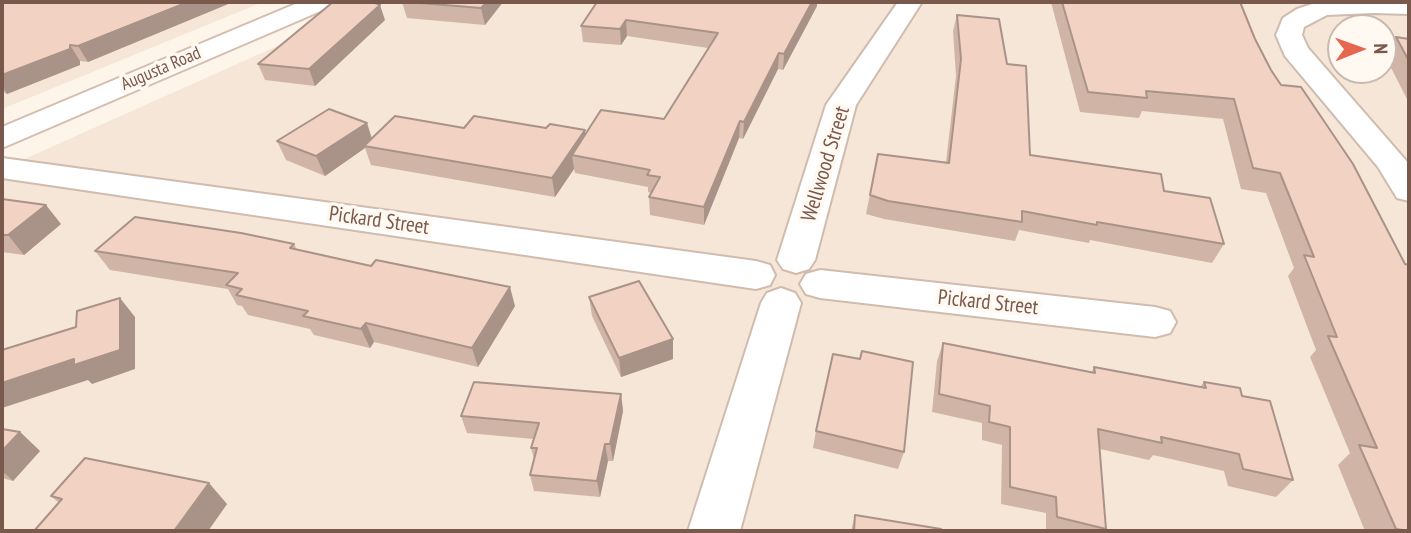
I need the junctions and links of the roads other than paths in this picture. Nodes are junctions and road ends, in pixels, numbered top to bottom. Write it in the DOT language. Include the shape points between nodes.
graph roads {
  1 [pos="320,2"];
  2 [pos="910,2"];
  3 [pos="1409,7"];
  4 [pos="2,138"];
  5 [pos="2,168"];
  6 [pos="1409,190"];
  7 [pos="788,280"];
  8 [pos="1156,322"];
  9 [pos="714,531"];
  1 -- 4 [label="street, Augusta Road"];
  2 -- 7 [label="street, Wellwood Street" via="841,105"];
  3 -- 6 [label="street" via="1324,8 1292,24 1289,35 1295,50 1392,163"];
  5 -- 7 [label="street, Pickard Street"];
  7 -- 8 [label="street, Pickard Street"];
  7 -- 9 [label="street, Wellwood Street"];
}
